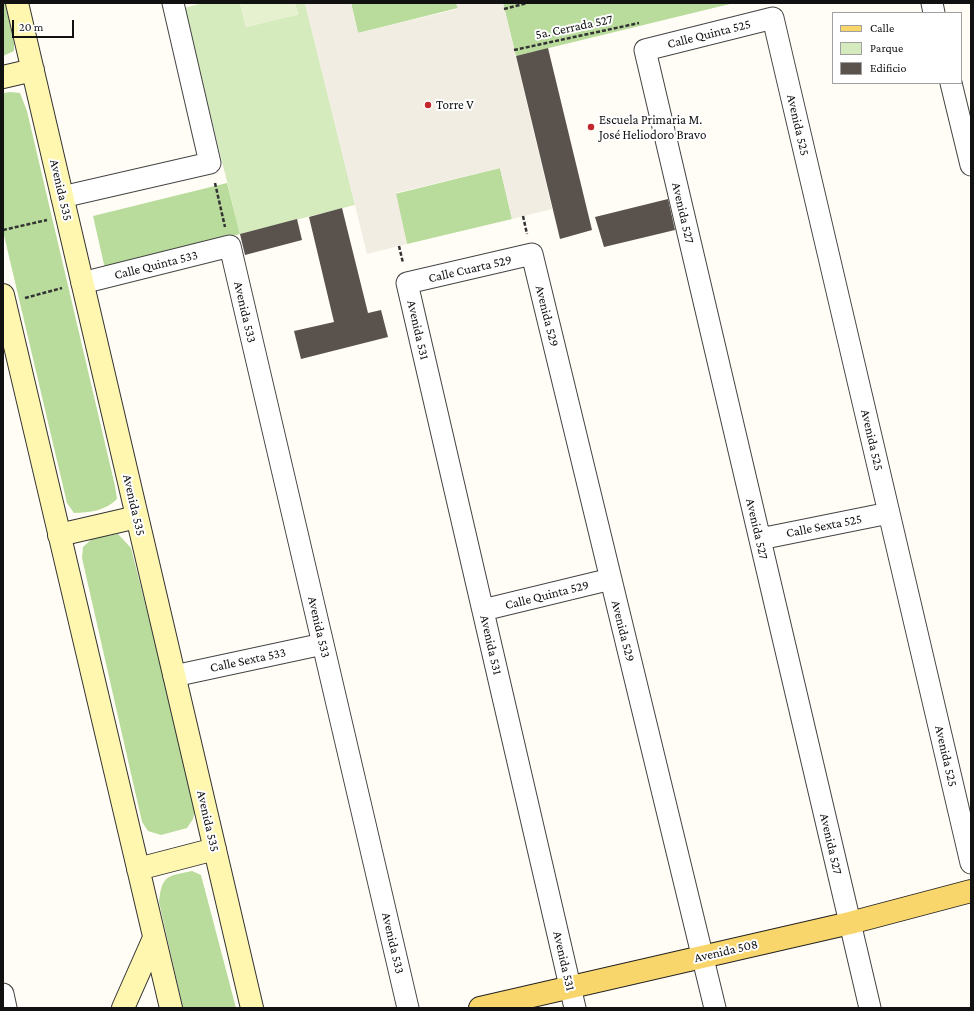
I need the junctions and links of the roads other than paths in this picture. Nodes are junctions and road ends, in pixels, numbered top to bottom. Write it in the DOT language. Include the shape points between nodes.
graph roads {
  1 [pos="17,3"];
  2 [pos="173,3"];
  3 [pos="773,18"];
  4 [pos="645,50"];
  5 [pos="32,70"];
  6 [pos="3,77"];
  7 [pos="951,84"];
  8 [pos="971,165"];
  9 [pos="64,206"];
  10 [pos="230,246"];
  11 [pos="532,254"];
  12 [pos="82,283"];
  13 [pos="407,283"];
  14 [pos="4,300"];
  15 [pos="889,513"];
  16 [pos="137,517"];
  17 [pos="59,535"];
  18 [pos="760,539"];
  19 [pos="611,579"];
  20 [pos="483,610"];
  21 [pos="322,644"];
  22 [pos="174,676"];
  23 [pos="215,849"];
  24 [pos="971,863"];
  25 [pos="138,869"];
  26 [pos="971,891"];
  27 [pos="850,923"];
  28 [pos="154,938"];
  29 [pos="702,956"];
  30 [pos="3,994"];
  31 [pos="572,998"];
  32 [pos="6,1008"];
  33 [pos="123,1008"];
  34 [pos="171,1008"];
  35 [pos="252,1008"];
  36 [pos="408,1008"];
  37 [pos="480,1008"];
  38 [pos="715,1008"];
  39 [pos="870,1008"];
  1 -- 5 [label="street, Avenida 535"];
  2 -- 9 [label="street" via="210,163"];
  3 -- 4 [label="street, Calle Quinta 525"];
  3 -- 15 [label="street, Avenida 525"];
  4 -- 18 [label="street, Avenida 527"];
  5 -- 6 [label="street"];
  5 -- 9 [label="street, Avenida 535"];
  7 -- 8 [label="street"];
  9 -- 12 [label="street, Avenida 535"];
  10 -- 12 [label="street, Calle Quinta 533"];
  10 -- 21 [label="street, Avenida 533"];
  11 -- 13 [label="street, Calle Cuarta 529"];
  11 -- 19 [label="street, Avenida 529"];
  12 -- 16 [label="street, Avenida 535"];
  13 -- 20 [label="street, Avenida 531"];
  14 -- 17 [label="street"];
  15 -- 18 [label="street, Calle Sexta 525"];
  15 -- 24 [label="street, Avenida 525"];
  16 -- 17 [label="street"];
  16 -- 22 [label="street, Avenida 535"];
  17 -- 25 [label="street"];
  18 -- 27 [label="street, Avenida 527"];
  19 -- 20 [label="street, Calle Quinta 529"];
  19 -- 29 [label="street, Avenida 529"];
  20 -- 31 [label="street, Avenida 531"];
  21 -- 22 [label="street, Calle Sexta 533"];
  21 -- 36 [label="street, Avenida 533"];
  22 -- 23 [label="street, Avenida 535"];
  23 -- 25 [label="street"];
  23 -- 35 [label="street, Avenida 535"];
  25 -- 28 [label="street"];
  26 -- 27 [label="main road, Avenida 508"];
  27 -- 29 [label="main road, Avenida 508"];
  27 -- 39 [label="street, Avenida 527"];
  28 -- 33 [label="street"];
  28 -- 34 [label="street"];
  29 -- 31 [label="main road, Avenida 508"];
  29 -- 38 [label="street, Avenida 529"];
  30 -- 32 [label="street"];
  31 -- 37 [label="main road, Avenida 508"];
}
